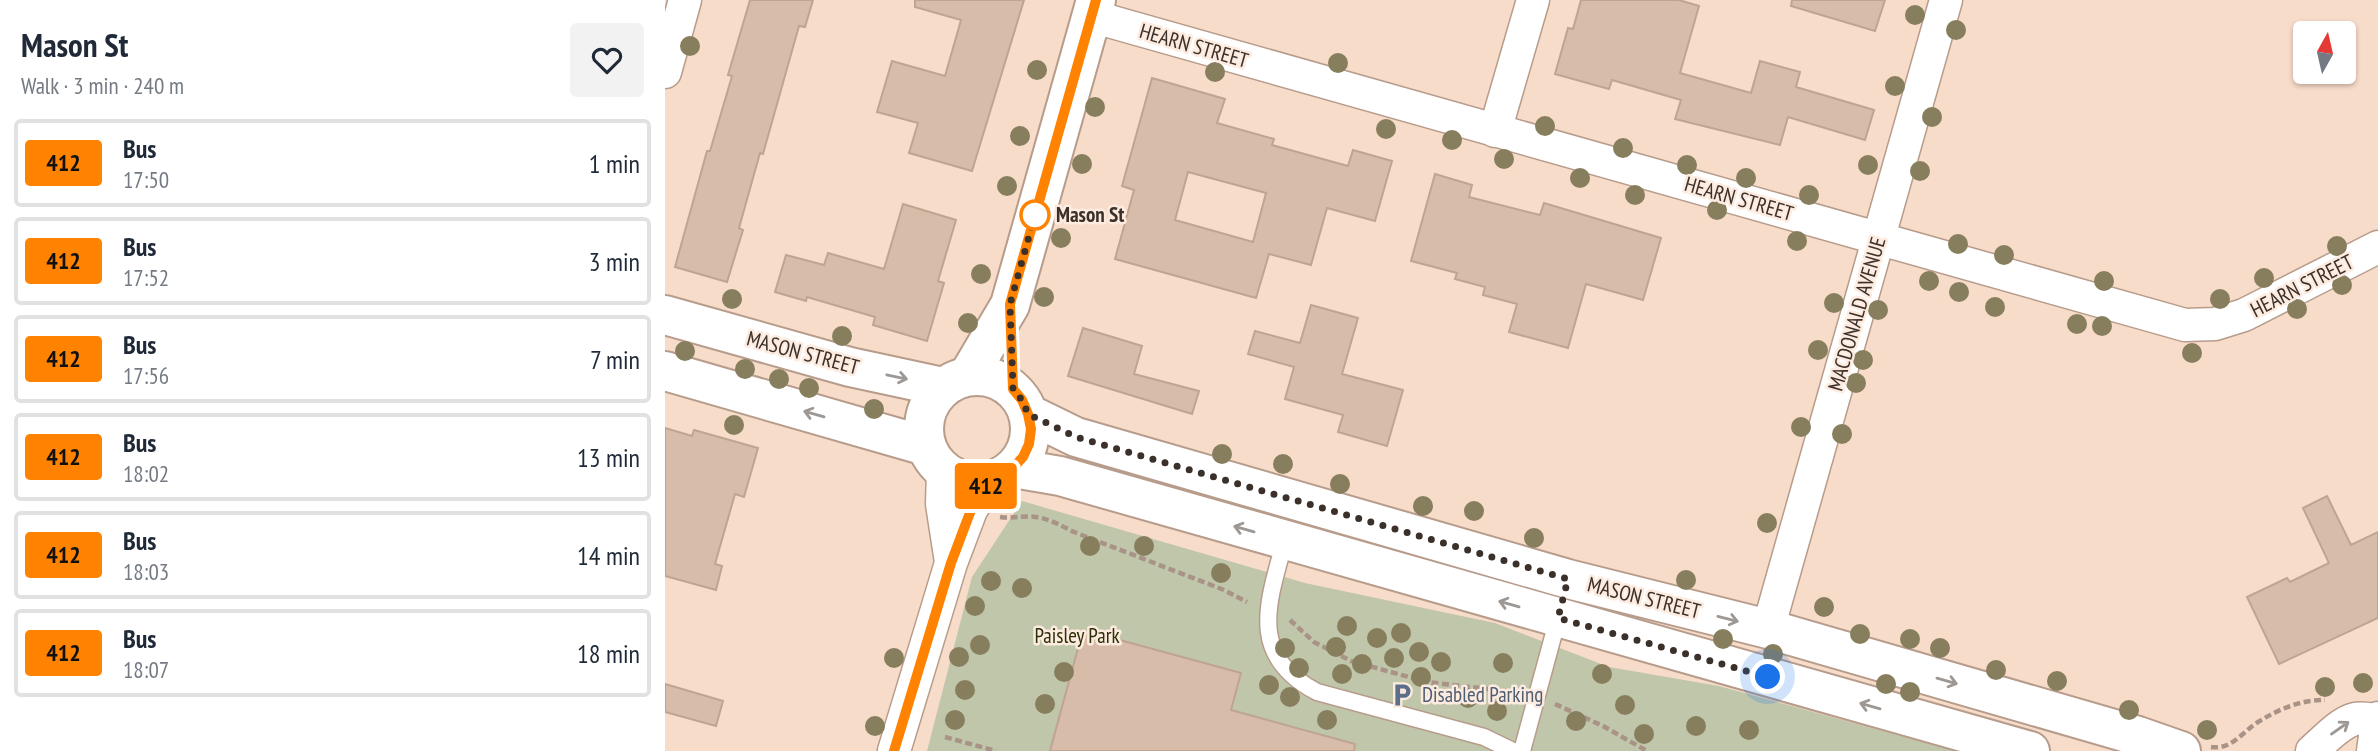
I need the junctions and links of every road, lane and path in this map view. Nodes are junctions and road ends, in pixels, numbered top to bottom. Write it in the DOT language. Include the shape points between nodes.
graph roads {
  1 [pos="685,0"];
  2 [pos="1533,0"];
  3 [pos="1946,0"];
  4 [pos="1093,8"];
  5 [pos="665,72"];
  6 [pos="1495,131"];
  7 [pos="1879,238"];
  8 [pos="2378,247"];
  9 [pos="1010,304"];
  10 [pos="665,315"];
  11 [pos="665,371"];
  12 [pos="956,381"];
  13 [pos="1021,402"];
  14 [pos="935,458"];
  15 [pos="997,488"];
  16 [pos="1285,540"];
  17 [pos="951,563"];
  18 [pos="1568,579"];
  19 [pos="1251,604"];
  20 [pos="1284,614"];
  21 [pos="1558,618"];
  22 [pos="1768,629"];
  23 [pos="1514,692"];
  24 [pos="2338,702"];
  25 [pos="1555,704"];
  26 [pos="2376,719"];
  27 [pos="945,737"];
  28 [pos="2192,749"];
  29 [pos="894,751"];
  30 [pos="996,751"];
  31 [pos="1513,751"];
  32 [pos="1522,751"];
  33 [pos="1647,751"];
  34 [pos="2030,751"];
  35 [pos="2312,751"];
  36 [pos="2373,751"];
  1 -- 5 [label="street"];
  2 -- 6 [label="street"];
  3 -- 7 [label="street, MACDONALD AVENUE"];
  4 -- 6 [label="street, HEARN STREET"];
  4 -- 9 [label="street"];
  6 -- 7 [label="street, HEARN STREET"];
  7 -- 8 [label="street, HEARN STREET" via="2185,325 2215,324 2244,315"];
  7 -- 22 [label="street, MACDONALD AVENUE"];
  9 -- 12 [label="street"];
  9 -- 13 [label="street"];
  10 -- 12 [label="street, MASON STREET, one-way" via="850,367"];
  14 -- 11 [label="street, one-way"];
  12 -- 13 [label="street" via="984,375 999,380"];
  12 -- 14 [label="street" via="932,399 925,414 923,430"];
  13 -- 15 [label="street" via="1031,429 1029,444"];
  13 -- 18 [label="street, MASON STREET" via="1076,437"];
  14 -- 15 [label="street" via="965,480"];
  14 -- 17 [label="street"];
  16 -- 15 [label="street, MASON STREET, one-way" via="1060,476"];
  15 -- 17 [label="street" via="971,510"];
  15 -- 19 [label="path" via="1013,519 1033,516 1053,521"];
  21 -- 16 [label="street, MASON STREET, one-way"];
  16 -- 31 [label="lane" via="1266,625 1278,657 1299,682 1317,692 1484,737"];
  17 -- 29 [label="street"];
  18 -- 21 [label="street"];
  18 -- 22 [label="street, MASON STREET, one-way"];
  20 -- 23 [label="path" via="1314,642 1351,661 1427,682"];
  21 -- 32 [label="lane"];
  34 -- 21 [label="street, MASON STREET, one-way"];
  22 -- 28 [label="street, MASON STREET, one-way"];
  24 -- 28 [label="path" via="2295,704 2256,723 2229,746"];
  25 -- 33 [label="path"];
  35 -- 26 [label="street, one-way" via="2353,719"];
  26 -- 36 [label="street"];
  27 -- 30 [label="path"];
}
